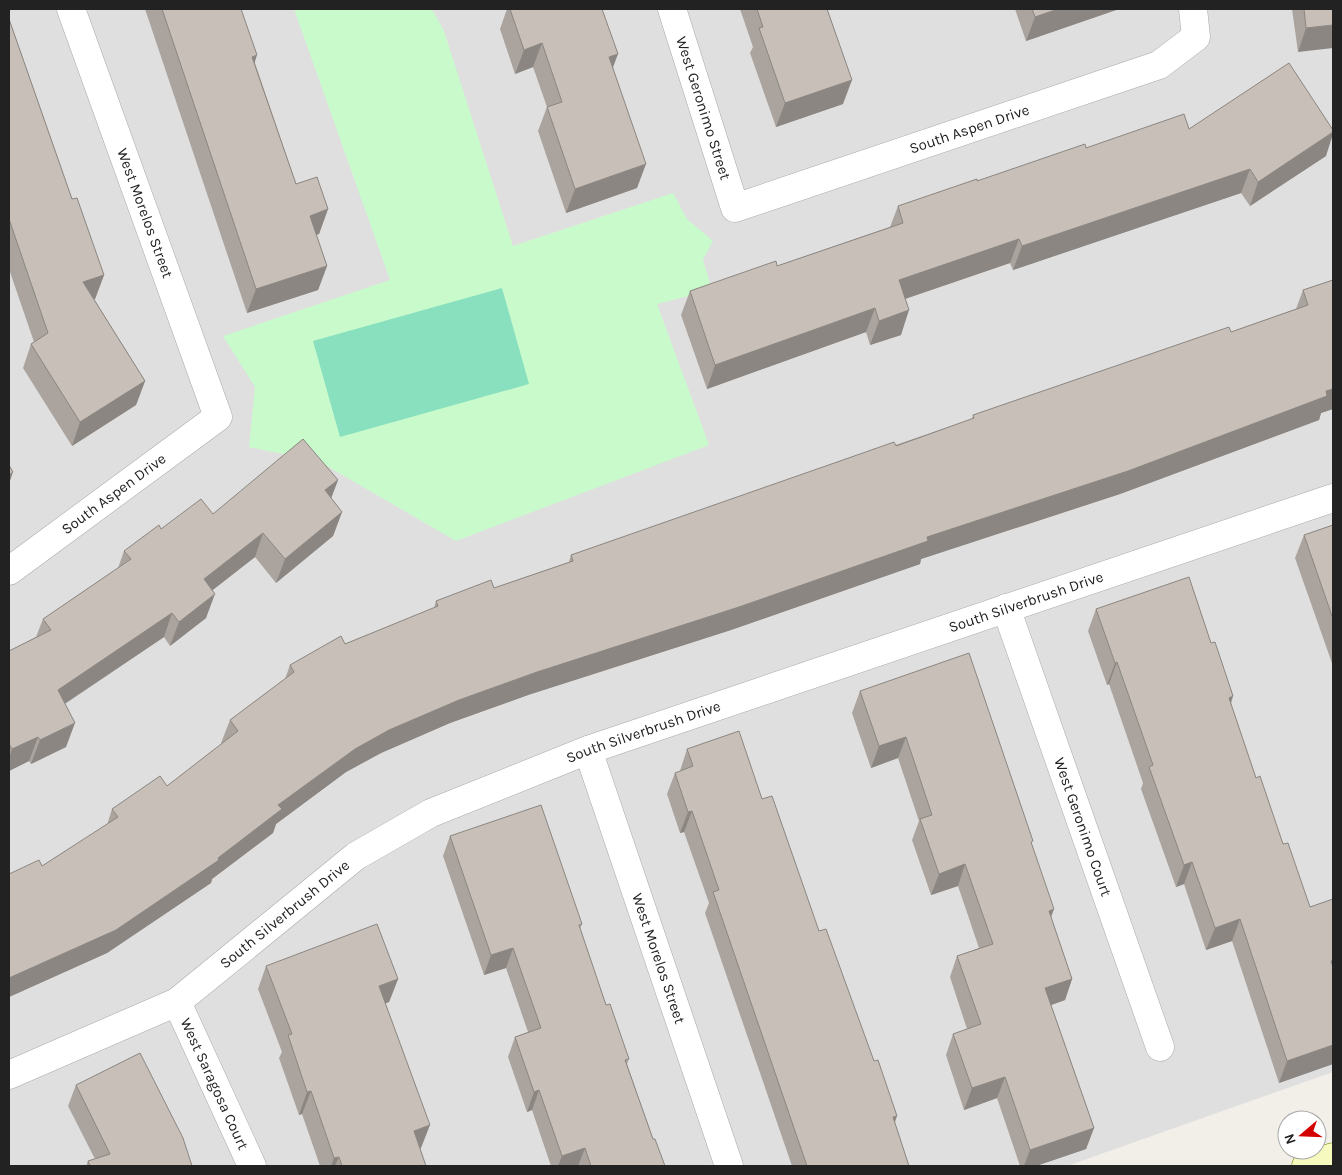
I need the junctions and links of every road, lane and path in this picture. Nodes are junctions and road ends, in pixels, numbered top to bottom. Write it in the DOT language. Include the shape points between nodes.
graph roads {
  1 [pos="71,9"];
  2 [pos="672,9"];
  3 [pos="1194,9"];
  4 [pos="735,208"];
  5 [pos="218,417"];
  6 [pos="1333,498"];
  7 [pos="9,571"];
  8 [pos="1006,608"];
  9 [pos="588,750"];
  10 [pos="177,1002"];
  11 [pos="1160,1047"];
  12 [pos="9,1075"];
  13 [pos="1333,1157"];
  14 [pos="252,1166"];
  15 [pos="729,1166"];
  16 [pos="1306,1166"];
  1 -- 5 [label="street, West Morelos Street"];
  2 -- 4 [label="street, West Geronimo Street"];
  3 -- 4 [label="street, South Aspen Drive" via="1196,37 1159,65"];
  5 -- 7 [label="street, South Aspen Drive"];
  6 -- 8 [label="street, South Silverbrush Drive"];
  8 -- 9 [label="street, South Silverbrush Drive"];
  8 -- 11 [label="street, West Geronimo Court"];
  9 -- 10 [label="street, South Silverbrush Drive" via="431,813 356,856"];
  9 -- 15 [label="street, West Morelos Street"];
  10 -- 12 [label="street, South Silverbrush Drive"];
  10 -- 14 [label="street, West Saragosa Court"];
  13 -- 16 [label="main road"];
}
